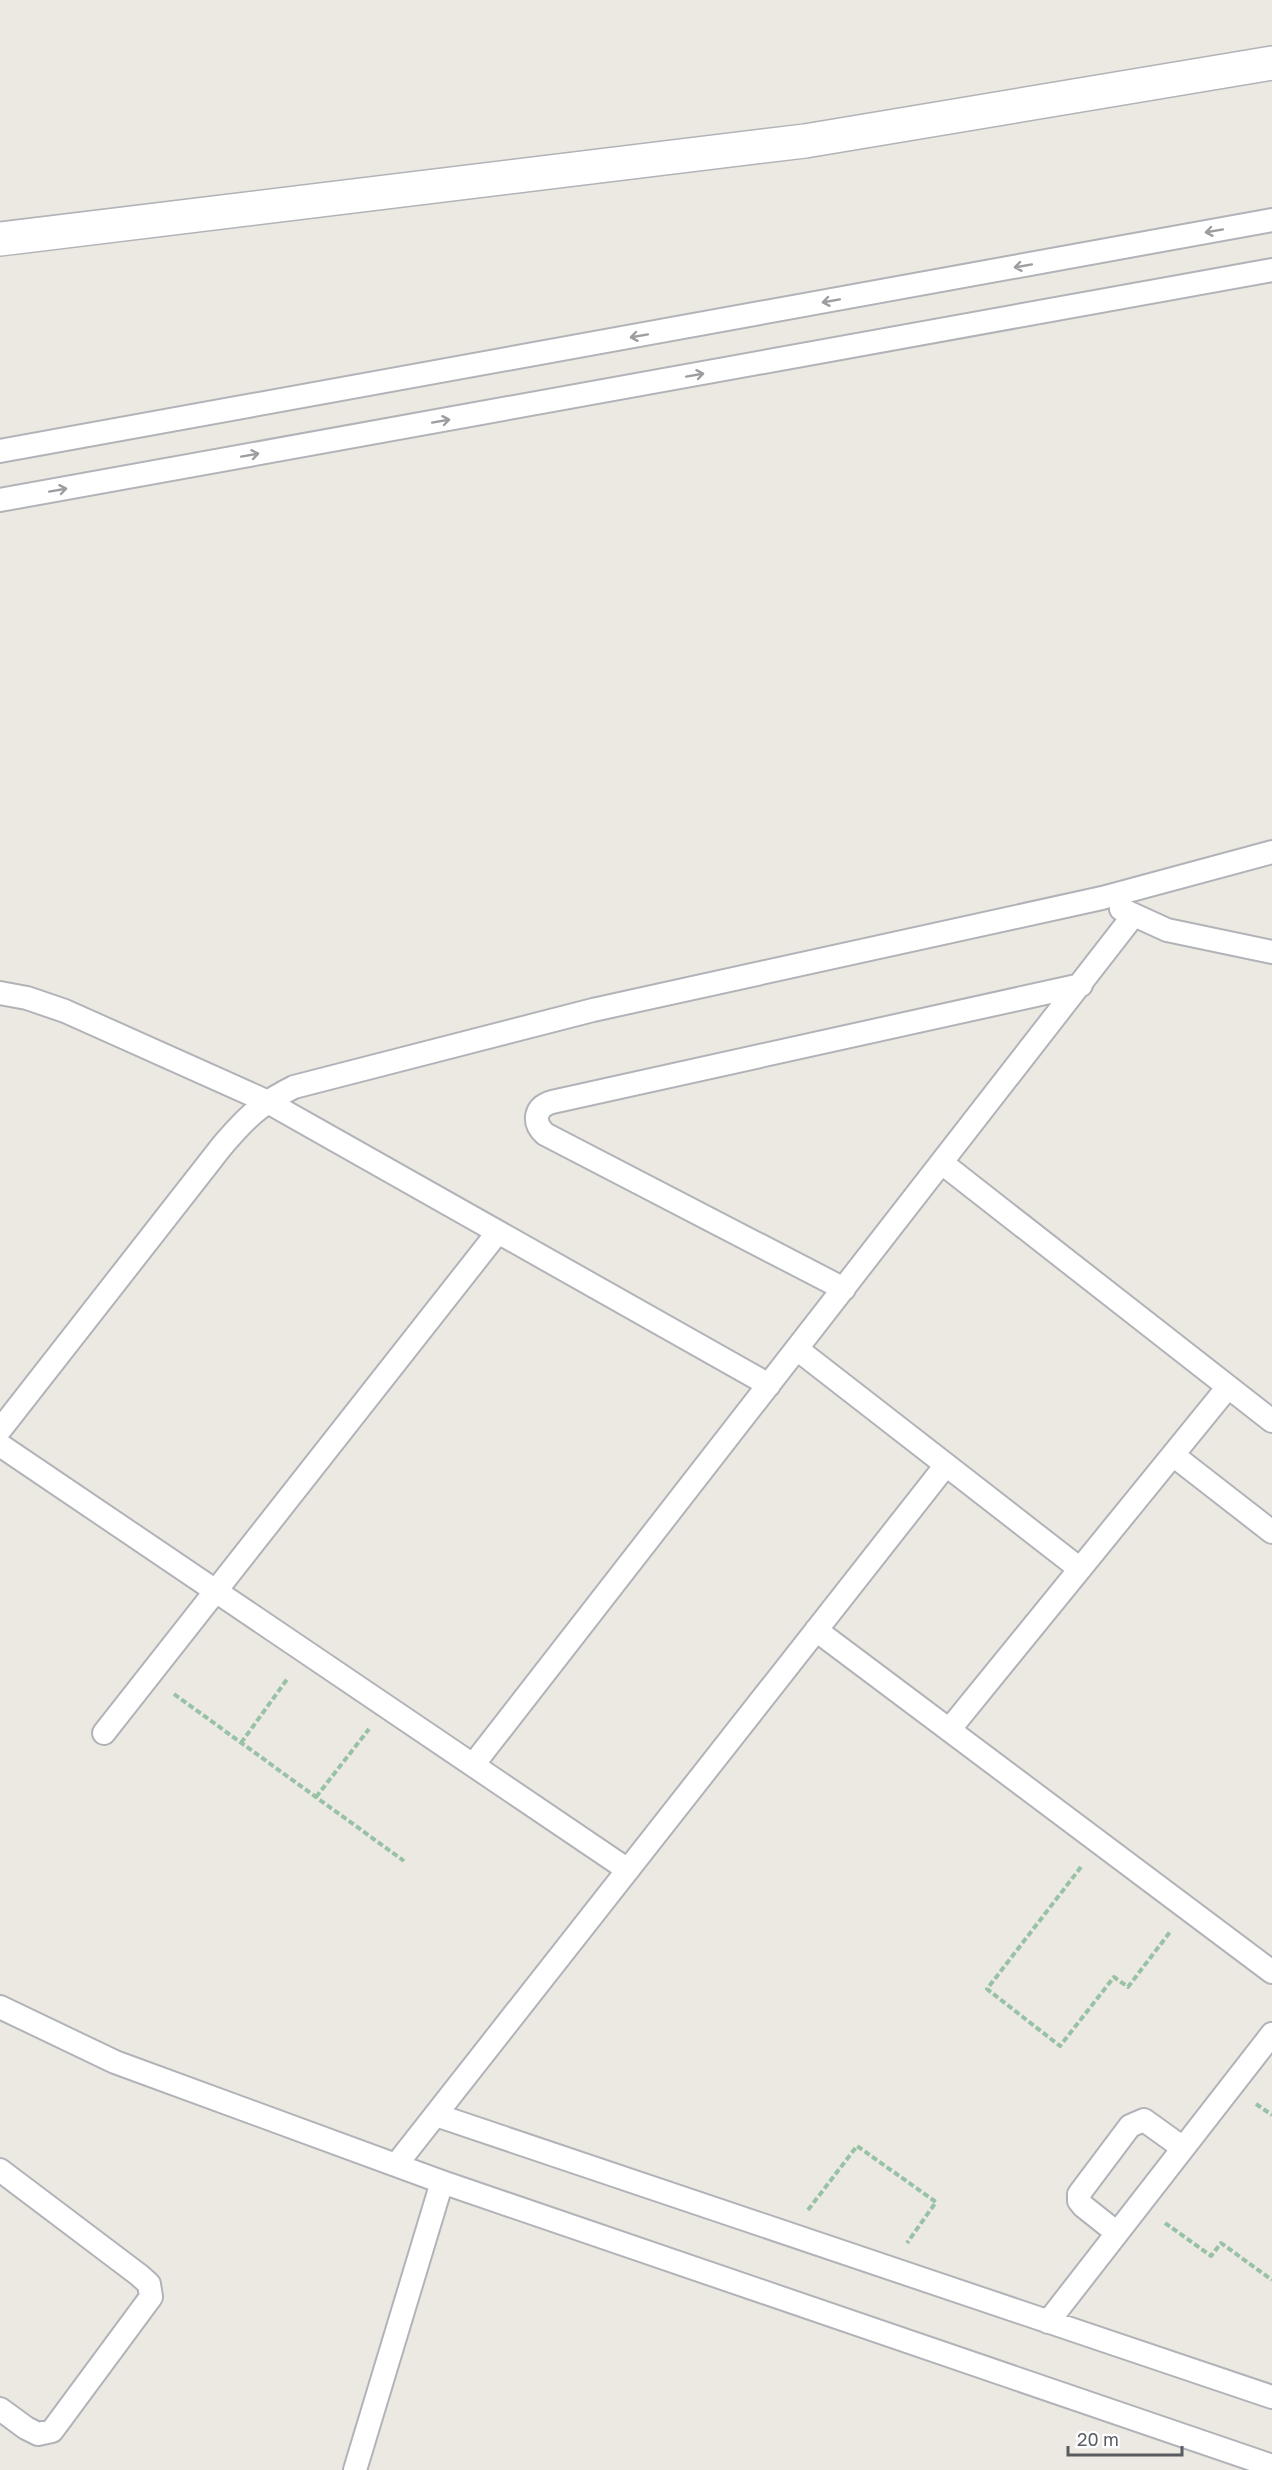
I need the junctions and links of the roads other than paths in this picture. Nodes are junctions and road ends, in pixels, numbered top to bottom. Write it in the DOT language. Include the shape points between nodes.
graph roads {
  1 [pos="1272,63"];
  2 [pos="1272,220"];
  3 [pos="0,239"];
  4 [pos="1272,270"];
  5 [pos="0,451"];
  6 [pos="0,500"];
  7 [pos="1272,852"];
  8 [pos="1102,898"];
  9 [pos="1133,916"];
  10 [pos="1272,952"];
  11 [pos="1081,985"];
  12 [pos="0,993"];
  13 [pos="266,1101"];
  14 [pos="942,1163"];
  15 [pos="498,1232"];
  16 [pos="844,1289"];
  17 [pos="797,1349"];
  18 [pos="769,1385"];
  19 [pos="1228,1387"];
  20 [pos="1272,1421"];
  21 [pos="0,1430"];
  22 [pos="0,1445"];
  23 [pos="1173,1455"];
  24 [pos="946,1465"];
  25 [pos="1270,1528"];
  26 [pos="1080,1569"];
  27 [pos="216,1591"];
  28 [pos="816,1630"];
  29 [pos="949,1730"];
  30 [pos="104,1733"];
  31 [pos="473,1765"];
  32 [pos="628,1870"];
  33 [pos="1272,1972"];
  34 [pos="0,2007"];
  35 [pos="1272,2034"];
  36 [pos="436,2115"];
  37 [pos="1183,2148"];
  38 [pos="396,2165"];
  39 [pos="0,2170"];
  40 [pos="441,2182"];
  41 [pos="1117,2233"];
  42 [pos="1048,2322"];
  43 [pos="1272,2397"];
  44 [pos="0,2409"];
  45 [pos="1272,2466"];
  46 [pos="355,2470"];
  1 -- 3 [label="street" via="805,141"];
  2 -- 5 [label="lane, one-way"];
  6 -- 4 [label="lane, one-way"];
  7 -- 8 [label="lane"];
  8 -- 9 [label="lane"];
  8 -- 13 [label="lane" via="593,1010 294,1087"];
  9 -- 10 [label="lane" via="1167,930"];
  9 -- 11 [label="lane"];
  11 -- 14 [label="lane"];
  11 -- 16 [label="lane" via="552,1102 538,1111 538,1128 545,1134"];
  12 -- 13 [label="lane" via="65,1011"];
  13 -- 15 [label="lane"];
  13 -- 21 [label="lane" via="222,1146"];
  14 -- 16 [label="lane"];
  14 -- 19 [label="lane"];
  15 -- 18 [label="lane"];
  15 -- 27 [label="lane"];
  16 -- 17 [label="lane"];
  17 -- 18 [label="lane"];
  17 -- 24 [label="lane"];
  18 -- 31 [label="lane"];
  19 -- 20 [label="lane"];
  19 -- 23 [label="lane"];
  22 -- 27 [label="lane"];
  23 -- 25 [label="lane"];
  23 -- 26 [label="lane"];
  24 -- 26 [label="lane"];
  24 -- 28 [label="lane"];
  26 -- 29 [label="lane"];
  27 -- 30 [label="lane"];
  27 -- 31 [label="lane"];
  28 -- 29 [label="lane"];
  28 -- 32 [label="lane"];
  29 -- 33 [label="lane"];
  31 -- 32 [label="lane"];
  32 -- 36 [label="lane"];
  34 -- 38 [label="lane" via="115,2062"];
  35 -- 37 [label="lane"];
  36 -- 38 [label="lane"];
  36 -- 42 [label="lane"];
  37 -- 41 [label="lane"];
  37 -- 41 [label="lane" via="1144,2120 1130,2126 1079,2194 1083,2206"];
  38 -- 40 [label="lane"];
  39 -- 44 [label="lane" via="139,2275 149,2284 151,2298 52,2431 38,2434"];
  40 -- 45 [label="lane"];
  40 -- 46 [label="lane"];
  41 -- 42 [label="lane"];
  42 -- 43 [label="lane"];
}
